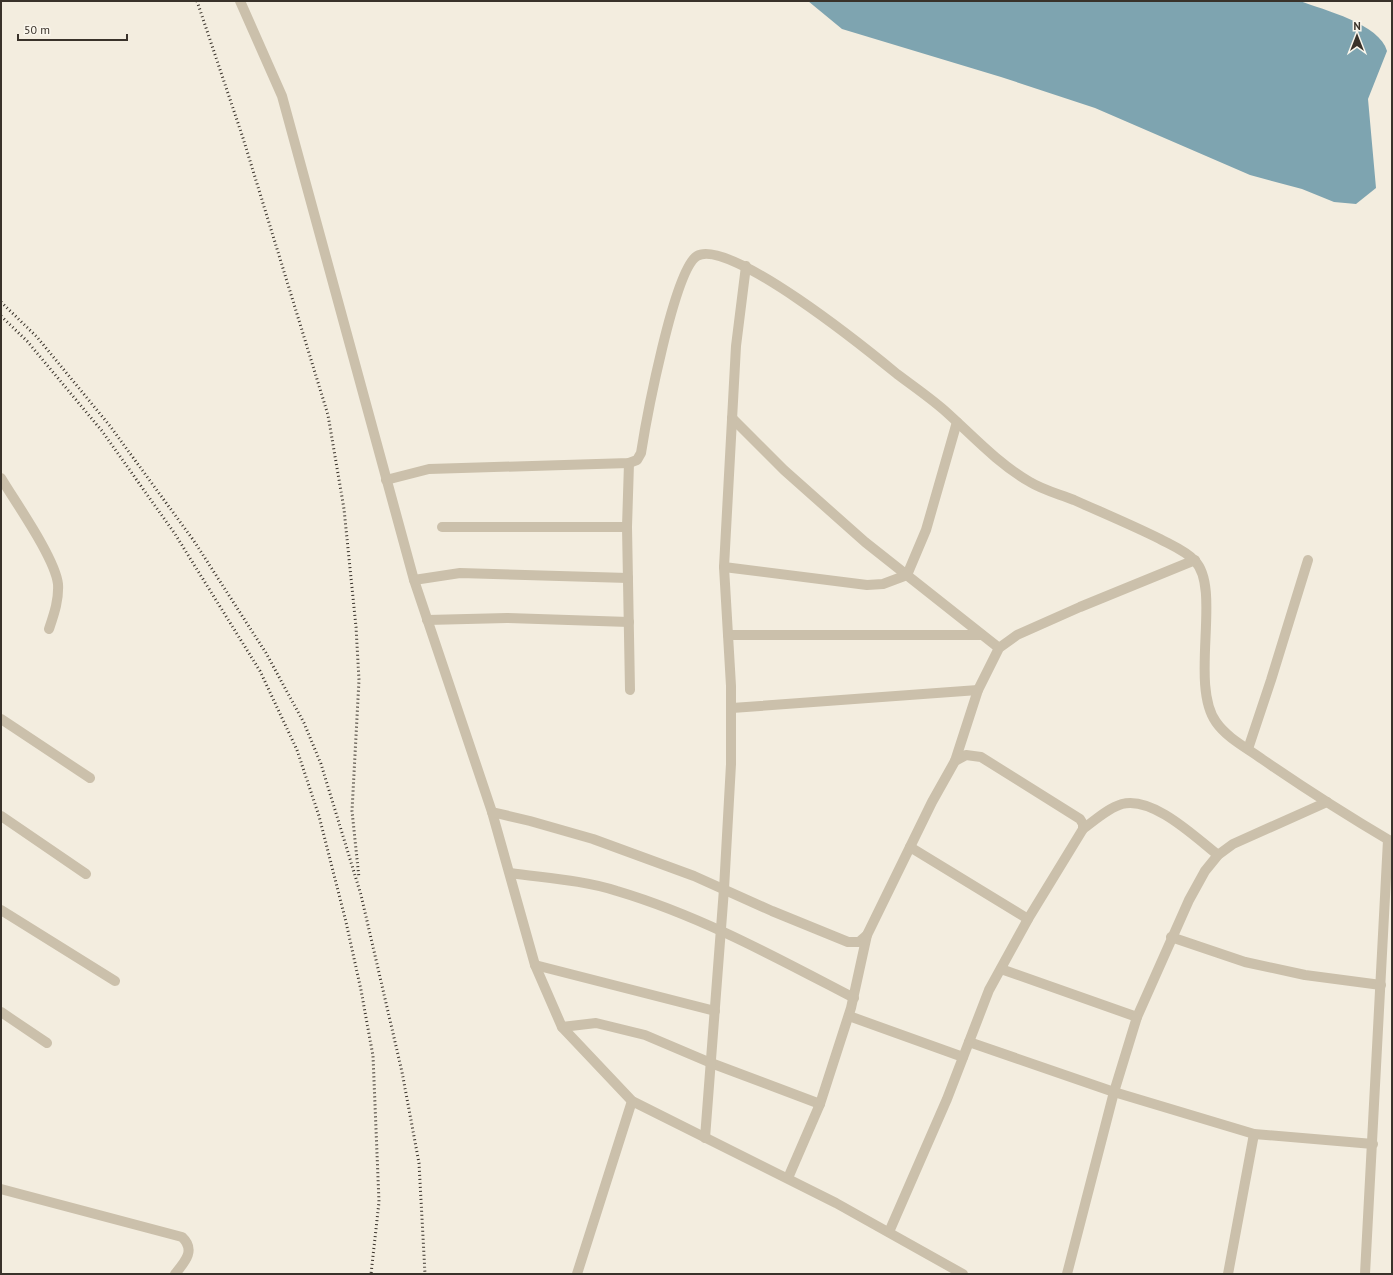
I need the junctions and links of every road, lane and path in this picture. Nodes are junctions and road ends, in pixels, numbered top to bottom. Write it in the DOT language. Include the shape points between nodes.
graph roads {
  1 [pos="240,1"];
  2 [pos="746,266"];
  3 [pos="732,418"];
  4 [pos="957,422"];
  5 [pos="629,463"];
  6 [pos="1,478"];
  7 [pos="386,480"];
  8 [pos="442,527"];
  9 [pos="627,527"];
  10 [pos="1195,560"];
  11 [pos="1308,560"];
  12 [pos="724,567"];
  13 [pos="907,576"];
  14 [pos="628,578"];
  15 [pos="414,580"];
  16 [pos="427,620"];
  17 [pos="629,622"];
  18 [pos="50,629"];
  19 [pos="728,635"];
  20 [pos="982,635"];
  21 [pos="999,648"];
  22 [pos="630,690"];
  23 [pos="978,690"];
  24 [pos="732,708"];
  25 [pos="1,719"];
  26 [pos="1248,749"];
  27 [pos="955,761"];
  28 [pos="90,778"];
  29 [pos="1327,802"];
  30 [pos="492,812"];
  31 [pos="1,816"];
  32 [pos="1083,829"];
  33 [pos="1390,841"];
  34 [pos="910,847"];
  35 [pos="1218,855"];
  36 [pos="510,873"];
  37 [pos="86,874"];
  38 [pos="724,889"];
  39 [pos="1,910"];
  40 [pos="1028,919"];
  41 [pos="721,929"];
  42 [pos="867,935"];
  43 [pos="1171,937"];
  44 [pos="535,965"];
  45 [pos="1001,969"];
  46 [pos="115,981"];
  47 [pos="1381,985"];
  48 [pos="854,998"];
  49 [pos="715,1011"];
  50 [pos="1,1012"];
  51 [pos="849,1016"];
  52 [pos="1137,1017"];
  53 [pos="562,1027"];
  54 [pos="969,1042"];
  55 [pos="47,1043"];
  56 [pos="963,1057"];
  57 [pos="711,1063"];
  58 [pos="1114,1092"];
  59 [pos="632,1101"];
  60 [pos="820,1104"];
  61 [pos="1254,1134"];
  62 [pos="705,1138"];
  63 [pos="1373,1144"];
  64 [pos="788,1178"];
  65 [pos="1,1189"];
  66 [pos="889,1232"];
  67 [pos="175,1274"];
  68 [pos="577,1274"];
  69 [pos="963,1274"];
  70 [pos="1066,1274"];
  71 [pos="1228,1274"];
  72 [pos="1365,1274"];
  1 -- 7 [label="street" via="282,96"];
  2 -- 3 [label="street" via="736,346"];
  2 -- 4 [label="street" via="782,288 861,346"];
  2 -- 5 [label="street" via="720,256 705,254 696,256 689,266 670,315 652,390 641,453 636,460"];
  3 -- 12 [label="street"];
  3 -- 13 [label="street" via="784,470"];
  4 -- 10 [label="street" via="995,458 1031,483 1142,530"];
  4 -- 13 [label="street" via="926,530"];
  5 -- 7 [label="street" via="429,469"];
  5 -- 9 [label="street"];
  6 -- 18 [label="street" via="54,565 58,584 57,606"];
  7 -- 15 [label="street"];
  8 -- 9 [label="street"];
  9 -- 14 [label="street"];
  10 -- 21 [label="street" via="1017,635"];
  10 -- 26 [label="street" via="1201,570 1205,595 1207,701 1216,722"];
  11 -- 26 [label="street"];
  12 -- 13 [label="street" via="867,585 883,584"];
  12 -- 19 [label="street"];
  13 -- 20 [label="street"];
  14 -- 15 [label="street" via="460,573"];
  14 -- 17 [label="street"];
  15 -- 16 [label="street"];
  16 -- 17 [label="street" via="507,618"];
  16 -- 30 [label="street"];
  17 -- 22 [label="street"];
  19 -- 20 [label="street"];
  19 -- 24 [label="street"];
  20 -- 21 [label="street"];
  21 -- 23 [label="street"];
  23 -- 24 [label="street"];
  23 -- 27 [label="street"];
  24 -- 38 [label="street"];
  25 -- 28 [label="street"];
  26 -- 29 [label="street"];
  27 -- 32 [label="street" via="966,755 981,757 1080,819"];
  27 -- 34 [label="street"];
  29 -- 33 [label="street"];
  29 -- 35 [label="street" via="1233,844"];
  30 -- 36 [label="street"];
  30 -- 38 [label="street" via="593,839"];
  31 -- 37 [label="street"];
  32 -- 35 [label="street" via="1121,804 1135,803 1154,809 1178,824"];
  32 -- 40 [label="street"];
  33 -- 47 [label="street"];
  34 -- 40 [label="street"];
  34 -- 42 [label="street"];
  35 -- 43 [label="street" via="1205,871"];
  36 -- 41 [label="street" via="616,890"];
  36 -- 44 [label="street"];
  38 -- 41 [label="street"];
  38 -- 42 [label="street" via="848,942 859,942"];
  39 -- 46 [label="street"];
  40 -- 45 [label="street"];
  41 -- 48 [label="street"];
  41 -- 49 [label="street"];
  42 -- 48 [label="street"];
  43 -- 47 [label="street" via="1245,962 1304,975"];
  43 -- 52 [label="street"];
  44 -- 49 [label="street"];
  44 -- 53 [label="street"];
  45 -- 52 [label="street"];
  45 -- 54 [label="street" via="989,990"];
  47 -- 63 [label="street"];
  48 -- 51 [label="street"];
  49 -- 57 [label="street"];
  50 -- 55 [label="street"];
  51 -- 56 [label="street"];
  51 -- 60 [label="street"];
  52 -- 58 [label="street"];
  53 -- 57 [label="street" via="596,1024 619,1027 645,1034"];
  53 -- 59 [label="street"];
  54 -- 56 [label="street"];
  54 -- 58 [label="street"];
  56 -- 66 [label="street"];
  57 -- 60 [label="street"];
  57 -- 62 [label="street"];
  58 -- 61 [label="street"];
  58 -- 70 [label="street"];
  59 -- 62 [label="street"];
  59 -- 68 [label="street"];
  60 -- 64 [label="street"];
  61 -- 63 [label="street"];
  61 -- 71 [label="street"];
  62 -- 64 [label="street"];
  63 -- 72 [label="street"];
  64 -- 66 [label="street"];
  65 -- 67 [label="street" via="182,1237 188,1242 190,1252"];
  66 -- 69 [label="street"];
}
